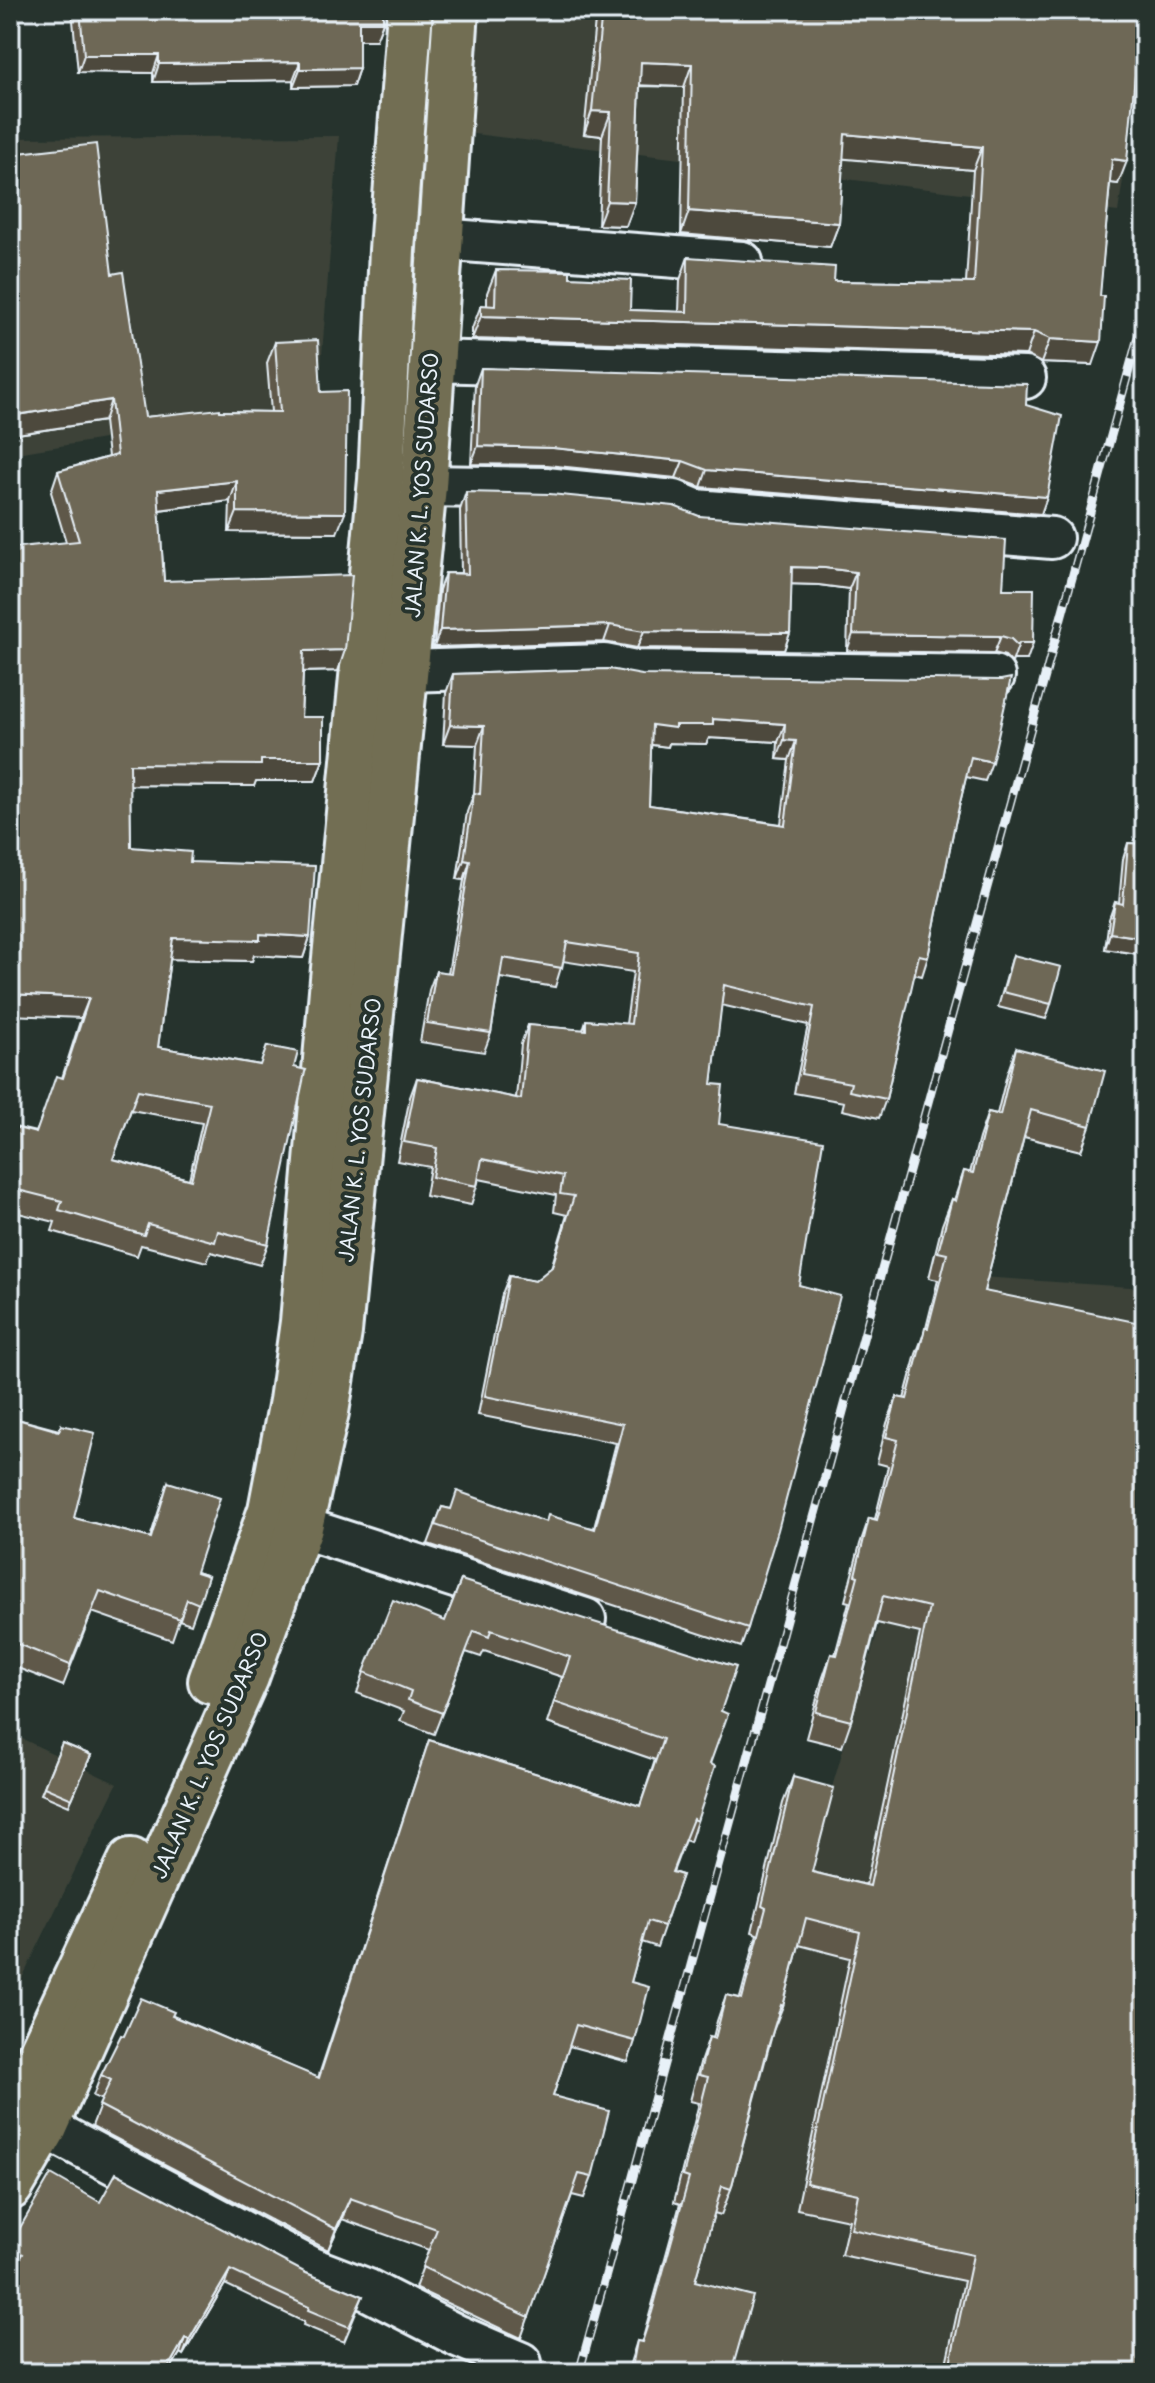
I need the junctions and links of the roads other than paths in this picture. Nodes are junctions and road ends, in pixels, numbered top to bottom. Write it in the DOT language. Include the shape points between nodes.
graph roads {
  1 [pos="410,10"];
  2 [pos="456,10"];
  3 [pos="439,239"];
  4 [pos="777,265"];
  5 [pos="431,361"];
  6 [pos="1025,378"];
  7 [pos="424,486"];
  8 [pos="1052,538"];
  9 [pos="406,671"];
  10 [pos="994,676"];
  11 [pos="300,1527"];
  12 [pos="619,1630"];
  13 [pos="28,2123"];
  14 [pos="10,2187"];
  15 [pos="521,2363"];
  1 -- 13 [label="highway, JALAN K. L. YOS SUDARSO" via="381,480 292,1401 271,1510 219,1662 126,1872"];
  2 -- 3 [label="highway, JALAN K. L. YOS SUDARSO"];
  3 -- 4 [label="street"];
  3 -- 5 [label="highway, JALAN K. L. YOS SUDARSO"];
  5 -- 6 [label="street"];
  5 -- 7 [label="highway, JALAN K. L. YOS SUDARSO"];
  7 -- 8 [label="street" via="545,488 674,501 695,510"];
  7 -- 9 [label="highway, JALAN K. L. YOS SUDARSO"];
  9 -- 10 [label="street" via="604,665 635,671"];
  9 -- 11 [label="highway, JALAN K. L. YOS SUDARSO" via="339,1332"];
  11 -- 12 [label="street"];
  11 -- 13 [label="highway, JALAN K. L. YOS SUDARSO" via="246,1677"];
  13 -- 14 [label="highway, JALAN K. L. YOS SUDARSO"];
  13 -- 15 [label="street" via="311,2268"];
}
